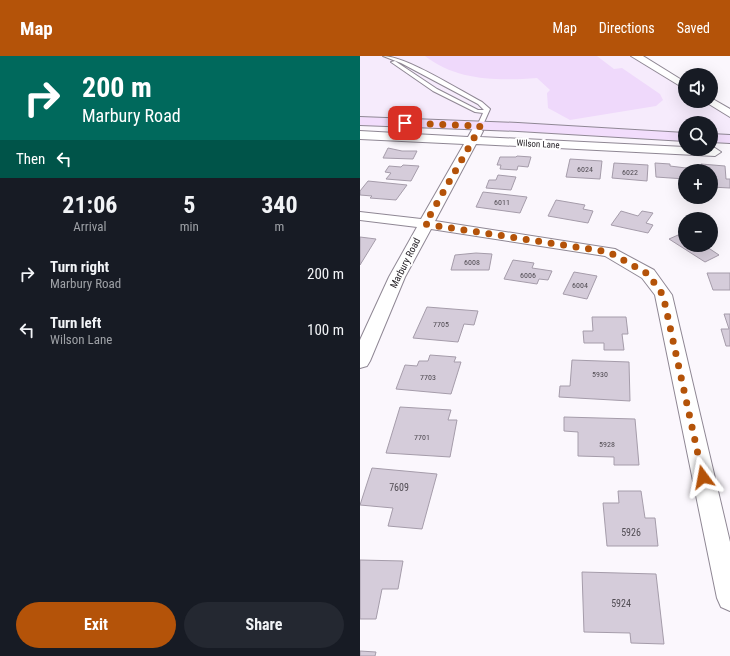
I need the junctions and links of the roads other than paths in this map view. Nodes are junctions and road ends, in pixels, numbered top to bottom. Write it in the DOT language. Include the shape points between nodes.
graph roads {
  1 [pos="636,56"];
  2 [pos="387,57"];
  3 [pos="678,82"];
  4 [pos="448,86"];
  5 [pos="435,90"];
  6 [pos="460,91"];
  7 [pos="446,96"];
  8 [pos="718,107"];
  9 [pos="484,112"];
  10 [pos="730,114"];
  11 [pos="360,121"];
  12 [pos="480,126"];
  13 [pos="360,135"];
  14 [pos="678,136"];
  15 [pos="718,138"];
  16 [pos="730,139"];
  17 [pos="473,140"];
  18 [pos="678,150"];
  19 [pos="360,216"];
  20 [pos="425,224"];
  21 [pos="360,361"];
  22 [pos="730,598"];
  1 -- 3 [label="street"];
  2 -- 4 [label="lane" via="403,62"];
  2 -- 5 [label="lane"];
  4 -- 5 [label="lane"];
  4 -- 6 [label="lane"];
  5 -- 7 [label="lane"];
  6 -- 7 [label="lane"];
  6 -- 9 [label="lane" via="487,109"];
  7 -- 9 [label="lane"];
  8 -- 10 [label="street"];
  9 -- 12 [label="lane"];
  11 -- 12 [label="main road, Wilson Lane"];
  12 -- 14 [label="main road, Wilson Lane"];
  12 -- 17 [label="street, Marbury Road"];
  13 -- 17 [label="street, Wilson Lane"];
  15 -- 16 [label="main road"];
  17 -- 18 [label="street, Wilson Lane"];
  17 -- 20 [label="street, Marbury Road"];
  19 -- 20 [label="street"];
  20 -- 21 [label="street, Marbury Road" via="397,276"];
  20 -- 22 [label="street" via="609,252 648,274 663,295"];
}
